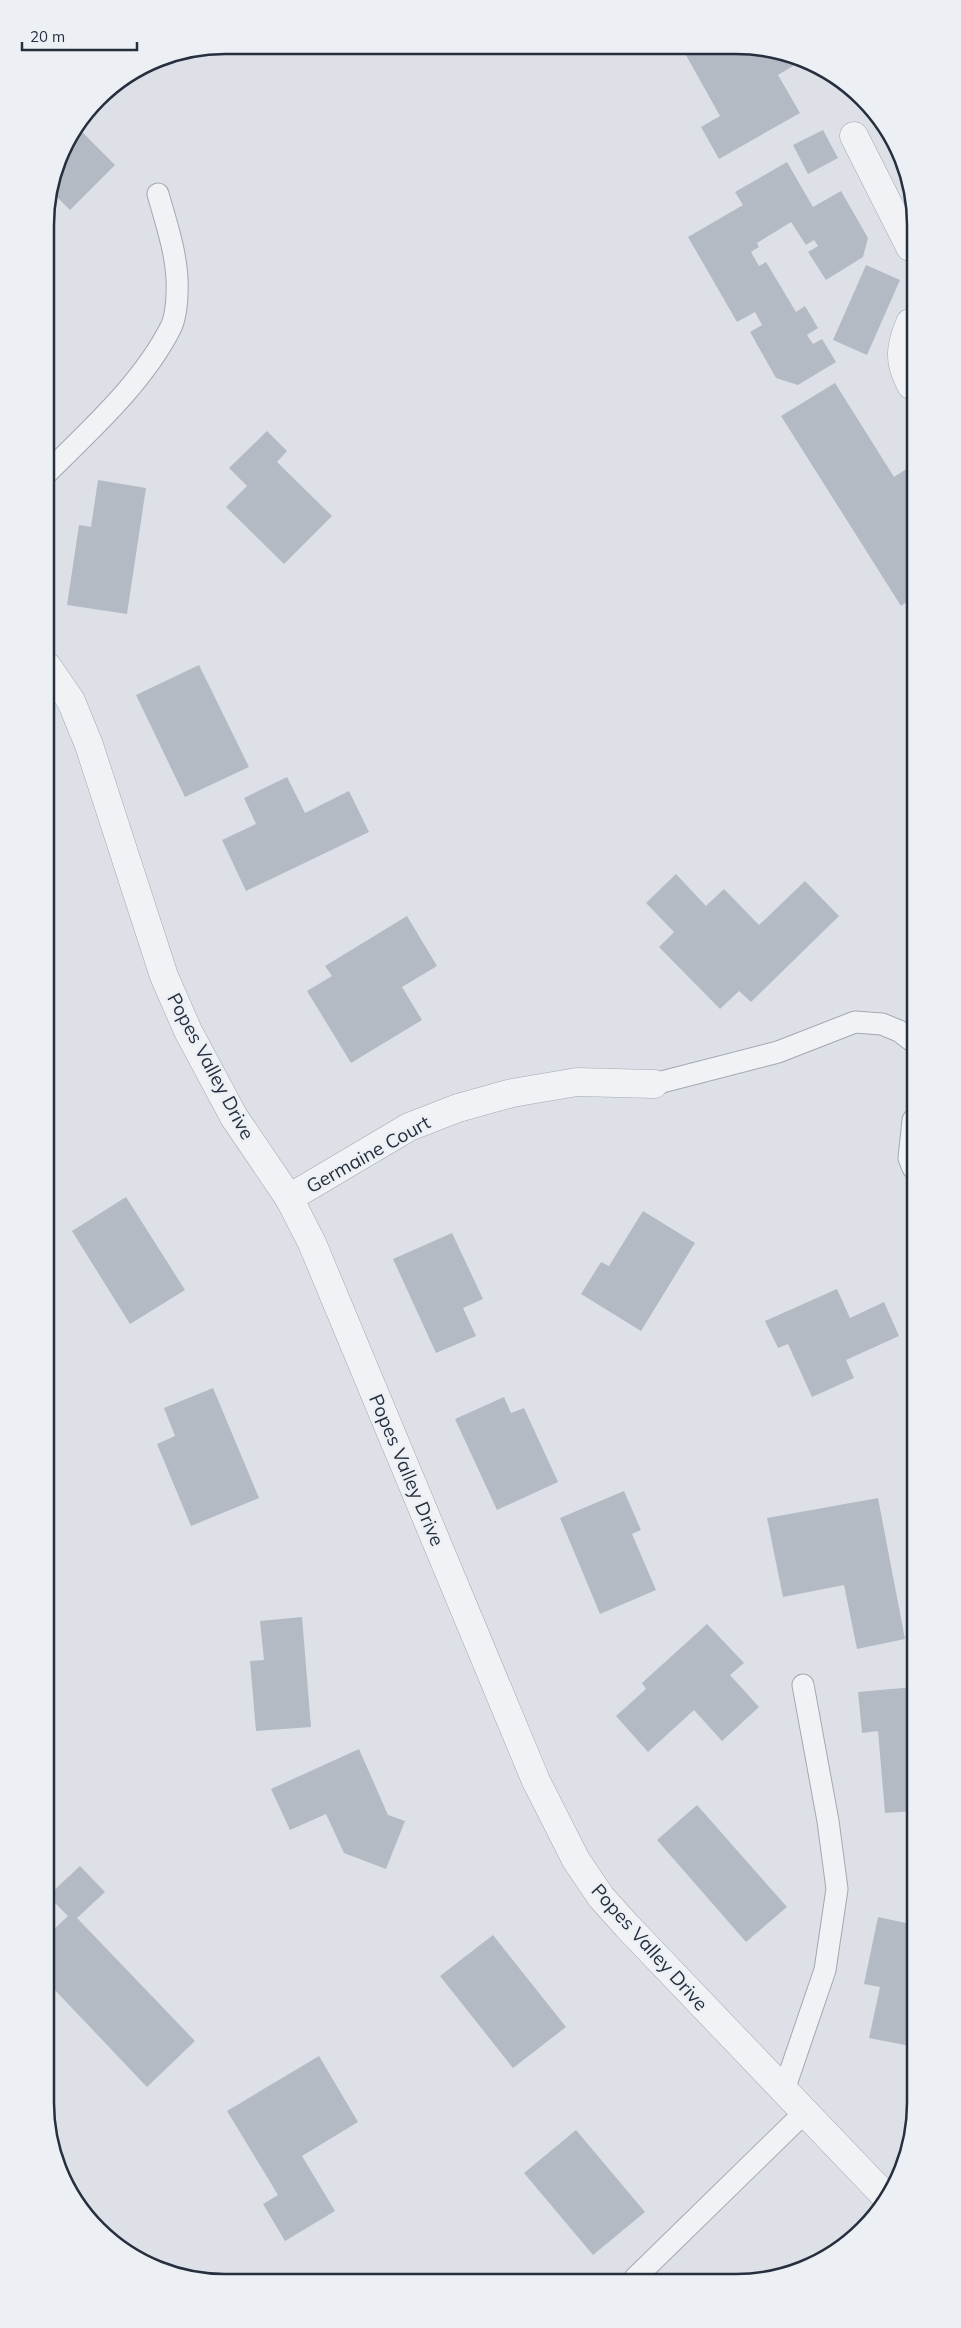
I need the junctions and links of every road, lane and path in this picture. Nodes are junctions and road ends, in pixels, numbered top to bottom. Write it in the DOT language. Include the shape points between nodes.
graph roads {
  1 [pos="854,136"];
  2 [pos="158,194"];
  3 [pos="907,241"];
  4 [pos="907,331"];
  5 [pos="907,379"];
  6 [pos="54,466"];
  7 [pos="54,676"];
  8 [pos="907,1037"];
  9 [pos="654,1084"];
  10 [pos="289,1198"];
  11 [pos="803,1684"];
  12 [pos="784,2090"];
  13 [pos="805,2112"];
  14 [pos="882,2192"];
  15 [pos="639,2274"];
  1 -- 3 [label="street"];
  2 -- 6 [label="lane" via="174,254 178,294 172,326 152,358 111,408"];
  4 -- 5 [label="street" via="902,344 902,369"];
  7 -- 10 [label="street, Popes Valley Drive" via="71,701 90,744 164,976 188,1031 234,1117"];
  8 -- 9 [label="lane" via="882,1024 855,1022 778,1052"];
  9 -- 10 [label="street, Germaine Court" via="577,1082 512,1093 458,1108 409,1127"];
  10 -- 12 [label="street, Popes Valley Drive" via="316,1252 536,1782 576,1860 608,1904"];
  11 -- 12 [label="lane" via="828,1821 836,1889 825,1970"];
  12 -- 13 [label="street, Popes Valley Drive"];
  13 -- 14 [label="street, Popes Valley Drive"];
  13 -- 15 [label="lane"];
}
